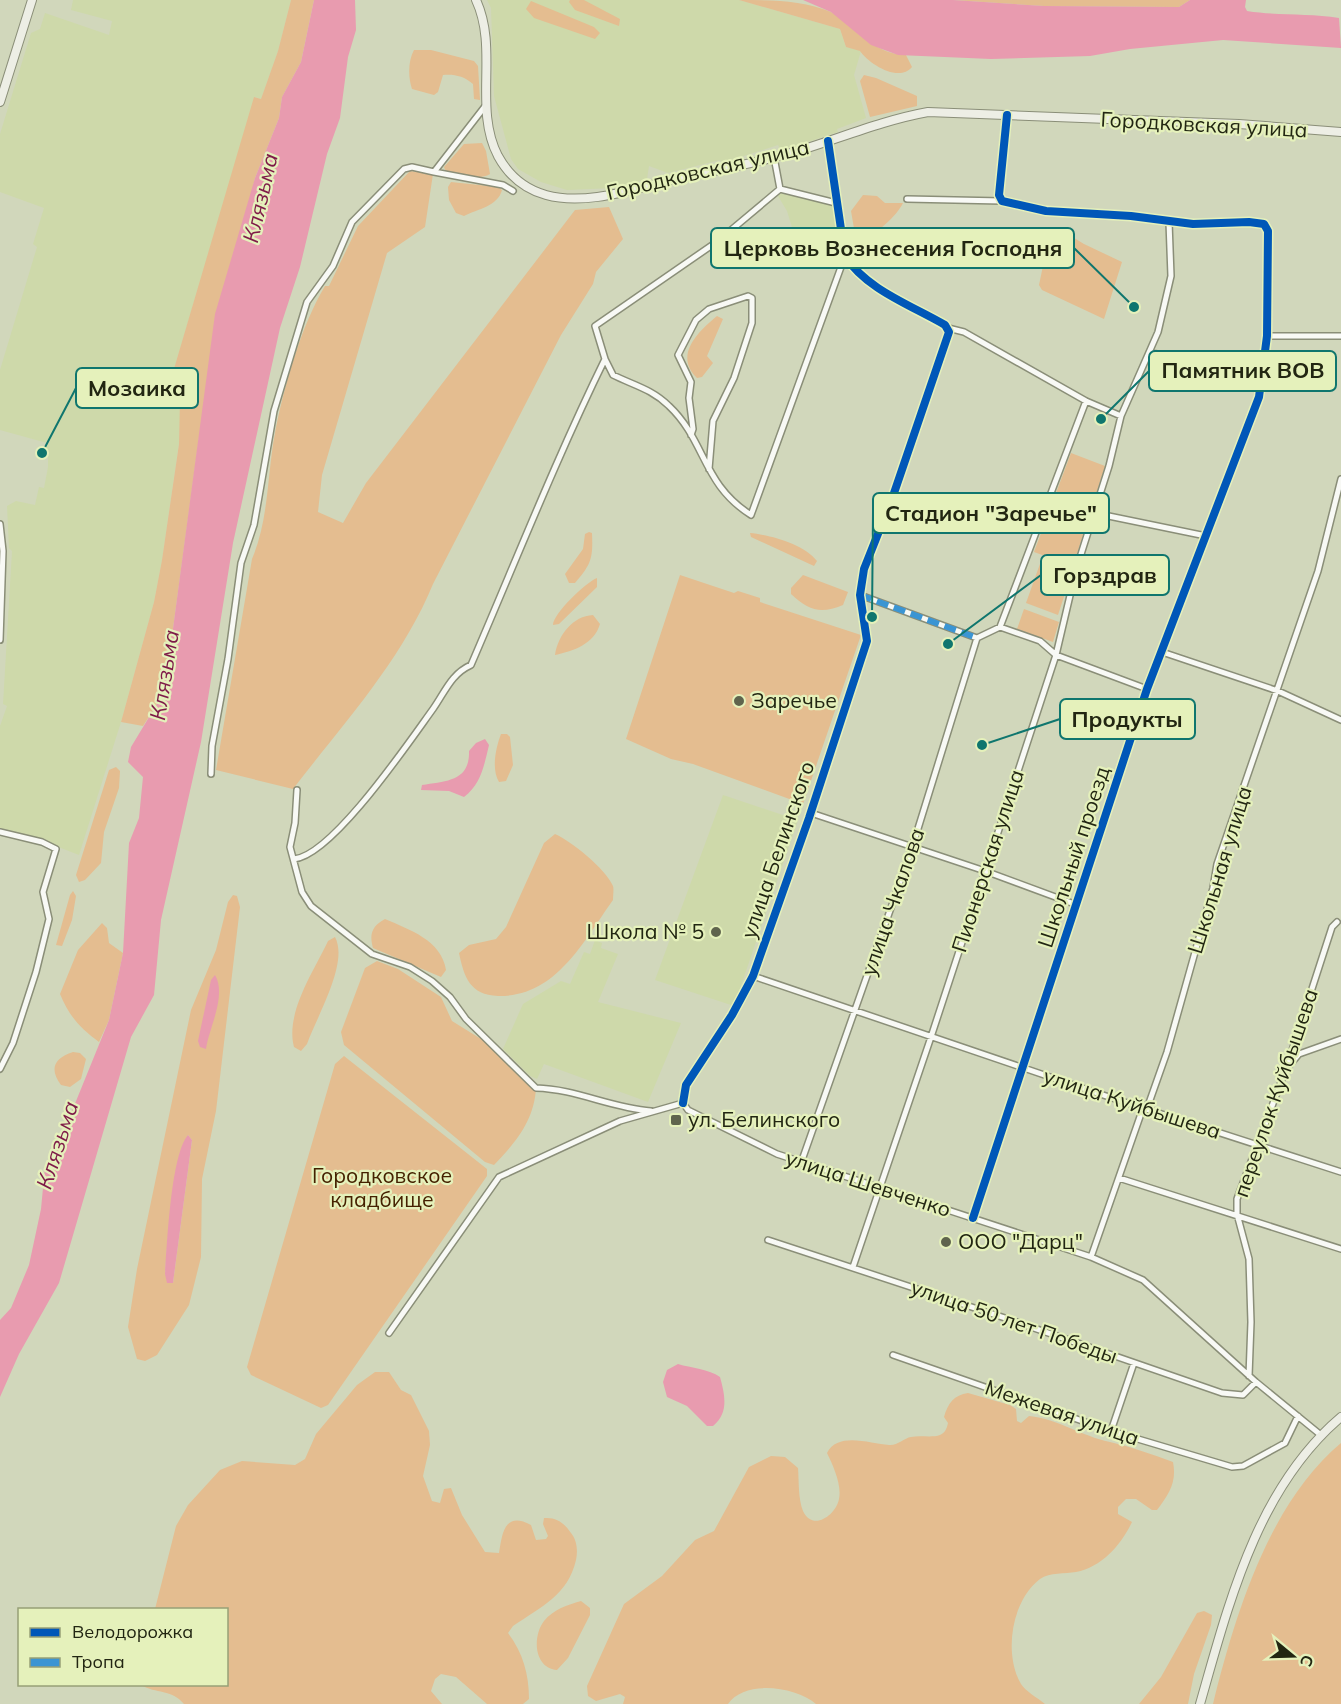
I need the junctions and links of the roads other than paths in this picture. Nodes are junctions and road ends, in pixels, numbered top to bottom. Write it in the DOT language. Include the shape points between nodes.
graph roads {
  1 [pos="32,0"];
  2 [pos="476,0"];
  3 [pos="0,102"];
  4 [pos="487,103"];
  5 [pos="1007,115"];
  6 [pos="1341,132"];
  7 [pos="828,141"];
  8 [pos="774,157"];
  9 [pos="434,172"];
  10 [pos="780,189"];
  11 [pos="513,191"];
  12 [pos="907,199"];
  13 [pos="1002,201"];
  14 [pos="837,203"];
  15 [pos="1169,222"];
  16 [pos="845,256"];
  17 [pos="949,330"];
  18 [pos="1267,336"];
  19 [pos="1341,336"];
  20 [pos="1151,353"];
  21 [pos="605,359"];
  22 [pos="1263,371"];
  23 [pos="1086,401"];
  24 [pos="1121,416"];
  25 [pos="691,435"];
  26 [pos="709,471"];
  27 [pos="1341,479"];
  28 [pos="1094,513"];
  29 [pos="0,524"];
  30 [pos="1206,536"];
  31 [pos="860,595"];
  32 [pos="1000,627"];
  33 [pos="977,638"];
  34 [pos="0,640"];
  35 [pos="1162,652"];
  36 [pos="1056,655"];
  37 [pos="1148,689"];
  38 [pos="1278,691"];
  39 [pos="1341,720"];
  40 [pos="211,774"];
  41 [pos="297,790"];
  42 [pos="810,813"];
  43 [pos="0,832"];
  44 [pos="912,848"];
  45 [pos="294,859"];
  46 [pos="985,871"];
  47 [pos="1077,905"];
  48 [pos="1337,922"];
  49 [pos="753,976"];
  50 [pos="855,1011"];
  51 [pos="932,1037"];
  52 [pos="1341,1039"];
  53 [pos="1023,1068"];
  54 [pos="0,1069"];
  55 [pos="1286,1070"];
  56 [pos="683,1103"];
  57 [pos="1143,1108"];
  58 [pos="651,1111"];
  59 [pos="1257,1144"];
  60 [pos="801,1163"];
  61 [pos="1341,1172"];
  62 [pos="1119,1178"];
  63 [pos="881,1188"];
  64 [pos="1237,1214"];
  65 [pos="974,1218"];
  66 [pos="768,1240"];
  67 [pos="1341,1249"];
  68 [pos="1091,1257"];
  69 [pos="853,1267"];
  70 [pos="389,1333"];
  71 [pos="893,1355"];
  72 [pos="1134,1363"];
  73 [pos="1249,1376"];
  74 [pos="1256,1382"];
  75 [pos="1298,1416"];
  76 [pos="1341,1417"];
  77 [pos="1111,1431"];
  78 [pos="1322,1436"];
  79 [pos="1200,1704"];
  1 -- 3 [label="main road"];
  2 -- 4 [label="main road, Городковская улица" via="486,34"];
  4 -- 8 [label="main road, Городковская улица" via="490,139 505,167 521,184 546,195 581,197 615,193"];
  4 -- 9 [label="street"];
  5 -- 6 [label="main road, Городковская улица"];
  5 -- 7 [label="main road, Городковская улица" via="928,112"];
  5 -- 13 [label="street" via="999,195"];
  7 -- 8 [label="main road, Городковская улица"];
  7 -- 14 [label="street"];
  8 -- 10 [label="street"];
  9 -- 11 [label="street" via="503,185"];
  9 -- 40 [label="street" via="412,167 398,173 352,222 333,266 307,302 274,411 254,525 241,563"];
  10 -- 14 [label="street, Городковская улица"];
  10 -- 21 [label="street, Городковская улица" via="718,241 599,321 595,326"];
  12 -- 13 [label="street"];
  13 -- 15 [label="street" via="1046,211"];
  14 -- 16 [label="street"];
  15 -- 18 [label="street, Школьный проезд" via="1264,224 1268,231"];
  15 -- 20 [label="street, Пионерская улица" via="1169,294"];
  16 -- 17 [label="street" via="871,284"];
  16 -- 26 [label="street" via="751,515 733,504"];
  17 -- 23 [label="street" via="964,332"];
  17 -- 31 [label="street, улица Белинского" via="893,496 864,568"];
  18 -- 19 [label="street"];
  18 -- 22 [label="street, Школьный проезд"];
  20 -- 22 [label="street"];
  20 -- 24 [label="street, Пионерская улица"];
  21 -- 25 [label="street" via="613,375 653,392"];
  21 -- 45 [label="street" via="561,448 547,490 471,665 451,680 370,794 337,833 308,856"];
  22 -- 30 [label="street, Школьный проезд" via="1259,397"];
  23 -- 24 [label="street"];
  23 -- 32 [label="street"];
  24 -- 28 [label="street, Пионерская улица"];
  25 -- 26 [label="street"];
  25 -- 26 [label="street" via="691,382 678,355 696,320 709,309 748,296 752,298 752,322 734,378 713,421"];
  27 -- 38 [label="street, Школьная улица" via="1318,571"];
  28 -- 30 [label="street"];
  28 -- 36 [label="street, Пионерская улица"];
  29 -- 34 [label="street"];
  30 -- 35 [label="street, Школьный проезд"];
  31 -- 33 [label="street"];
  31 -- 42 [label="street, улица Белинского" via="867,641"];
  32 -- 33 [label="street"];
  32 -- 36 [label="street" via="1040,640"];
  33 -- 44 [label="street, улица Чкалова"];
  35 -- 37 [label="street, Школьный проезд"];
  35 -- 38 [label="street"];
  36 -- 37 [label="street"];
  36 -- 46 [label="street, Пионерская улица"];
  37 -- 47 [label="street, Школьный проезд"];
  38 -- 39 [label="street"];
  38 -- 57 [label="street, Школьная улица" via="1217,864 1167,1052 1149,1102"];
  41 -- 45 [label="street" via="290,846"];
  42 -- 44 [label="street"];
  42 -- 49 [label="street, улица Белинского"];
  43 -- 54 [label="street" via="56,849 43,892 49,920 13,1043"];
  44 -- 46 [label="street"];
  44 -- 50 [label="street, улица Чкалова"];
  45 -- 58 [label="street" via="302,892 322,917 372,954 410,967 432,981 536,1088 561,1089 634,1110"];
  46 -- 47 [label="street"];
  46 -- 51 [label="street, Пионерская улица"];
  47 -- 53 [label="street, Школьный проезд"];
  48 -- 55 [label="street, переулок Куйбышева" via="1332,927"];
  49 -- 50 [label="street, улица Куйбышева"];
  49 -- 56 [label="street, улица Белинского" via="686,1085"];
  50 -- 51 [label="street, улица Куйбышева"];
  50 -- 60 [label="street, улица Чкалова"];
  51 -- 53 [label="street, улица Куйбышева"];
  51 -- 63 [label="street, Пионерская улица"];
  52 -- 55 [label="street" via="1299,1054"];
  53 -- 57 [label="street, улица Куйбышева"];
  53 -- 65 [label="street, Школьный проезд"];
  55 -- 59 [label="street, переулок Куйбышева"];
  56 -- 58 [label="street"];
  56 -- 60 [label="street, улица Шевченко" via="688,1110"];
  57 -- 59 [label="street, улица Куйбышева"];
  57 -- 62 [label="street, Школьная улица"];
  58 -- 70 [label="street" via="620,1121 499,1177"];
  59 -- 61 [label="street, улица Куйбышева"];
  59 -- 64 [label="street, переулок Куйбышева" via="1237,1198"];
  60 -- 63 [label="street, улица Шевченко"];
  62 -- 64 [label="street"];
  62 -- 68 [label="street, Школьная улица"];
  63 -- 65 [label="street, улица Шевченко"];
  63 -- 69 [label="street, Пионерская улица"];
  64 -- 67 [label="street"];
  64 -- 73 [label="street, переулок Куйбышева" via="1249,1259"];
  65 -- 68 [label="street, улица Шевченко"];
  66 -- 69 [label="street, улица 50 лет Победы"];
  68 -- 73 [label="street, улица Шевченко" via="1143,1280"];
  69 -- 72 [label="street, улица 50 лет Победы"];
  71 -- 77 [label="street, Межевая улица"];
  72 -- 74 [label="street, улица 50 лет Победы" via="1231,1396 1243,1395"];
  72 -- 77 [label="street"];
  73 -- 74 [label="street, улица Шевченко"];
  74 -- 75 [label="street, улица Шевченко"];
  75 -- 77 [label="street, Межевая улица" via="1285,1443 1243,1466 1232,1467"];
  75 -- 78 [label="street, улица Шевченко"];
  76 -- 78 [label="main road"];
  78 -- 79 [label="main road" via="1286,1482 1254,1535"];
}
